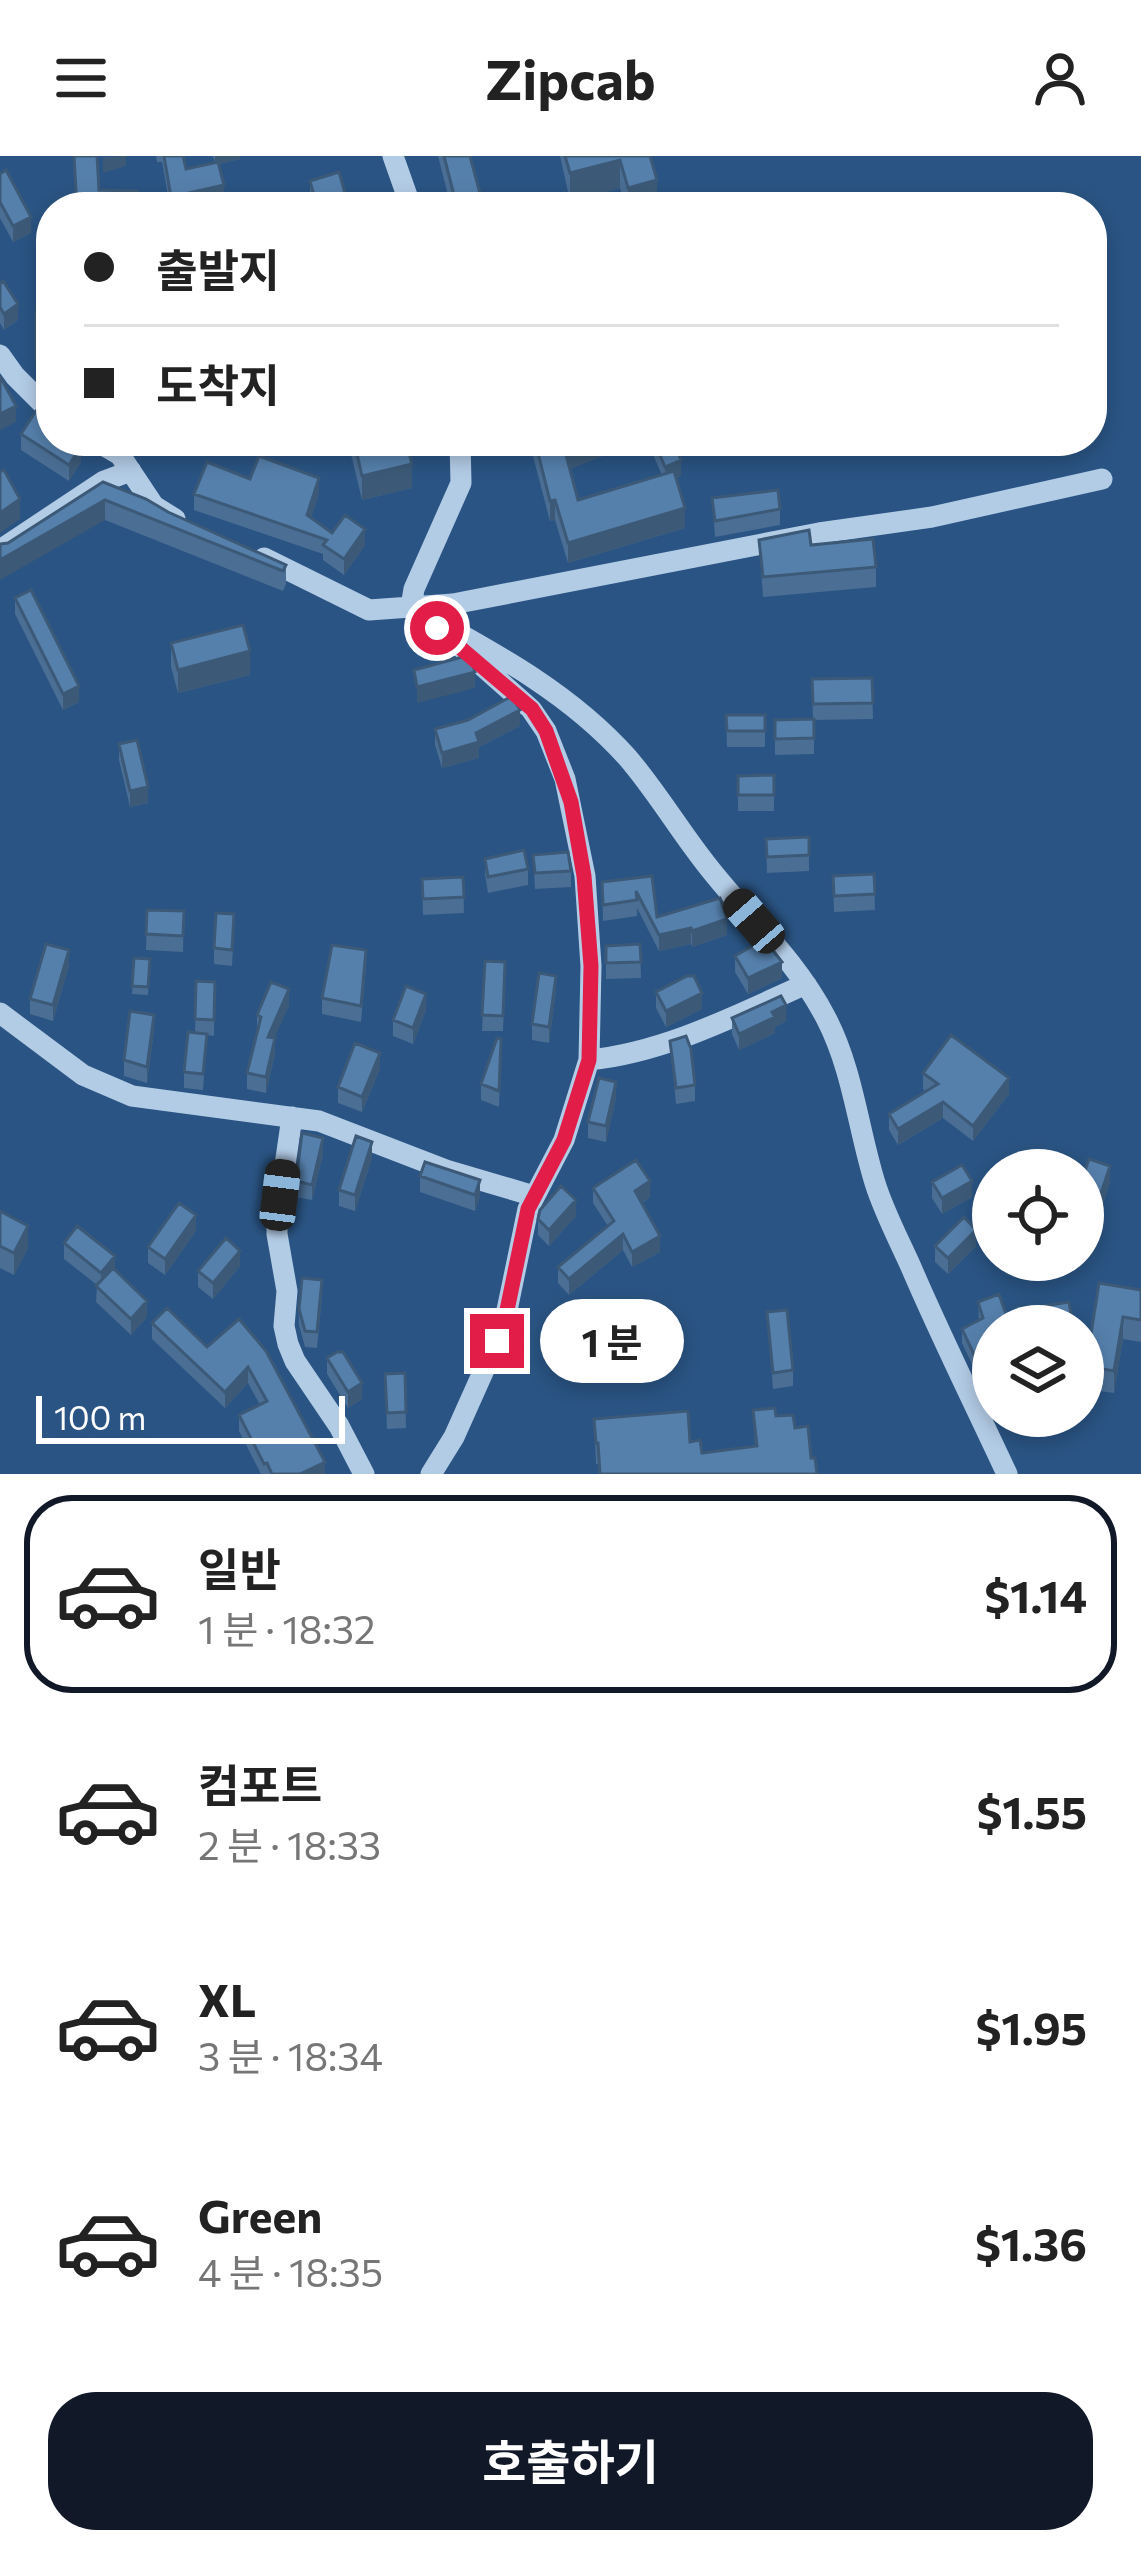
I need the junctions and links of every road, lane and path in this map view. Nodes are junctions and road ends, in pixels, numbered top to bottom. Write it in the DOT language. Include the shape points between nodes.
graph roads {
  1 [pos="393,156"];
  2 [pos="406,192"];
  3 [pos="0,356"];
  4 [pos="36,397"];
  5 [pos="121,456"];
  6 [pos="460,456"];
  7 [pos="130,472"];
  8 [pos="1102,479"];
  9 [pos="194,527"];
  10 [pos="235,545"];
  11 [pos="0,550"];
  12 [pos="411,607"];
  13 [pos="806,984"];
  14 [pos="0,1013"];
  15 [pos="589,1060"];
  16 [pos="292,1117"];
  17 [pos="534,1196"];
  18 [pos="364,1474"];
  19 [pos="431,1474"];
  20 [pos="1007,1474"];
  1 -- 2 [label="street"];
  3 -- 4 [label="street"];
  5 -- 7 [label="street"];
  6 -- 12 [label="street" via="461,483"];
  7 -- 9 [label="street" via="154,506"];
  7 -- 11 [label="street"];
  8 -- 12 [label="street" via="932,518"];
  10 -- 12 [label="street" via="369,610"];
  12 -- 13 [label="street" via="577,707 627,758"];
  12 -- 15 [label="street" via="532,709 558,760 584,876"];
  13 -- 15 [label="street" via="707,1028"];
  13 -- 20 [label="street" via="836,1039 875,1184"];
  14 -- 16 [label="street" via="83,1076 132,1096"];
  15 -- 17 [label="street" via="564,1140"];
  16 -- 17 [label="street"];
  16 -- 18 [label="street" via="277,1220 284,1326 295,1361"];
  17 -- 19 [label="street" via="497,1341"];
}
